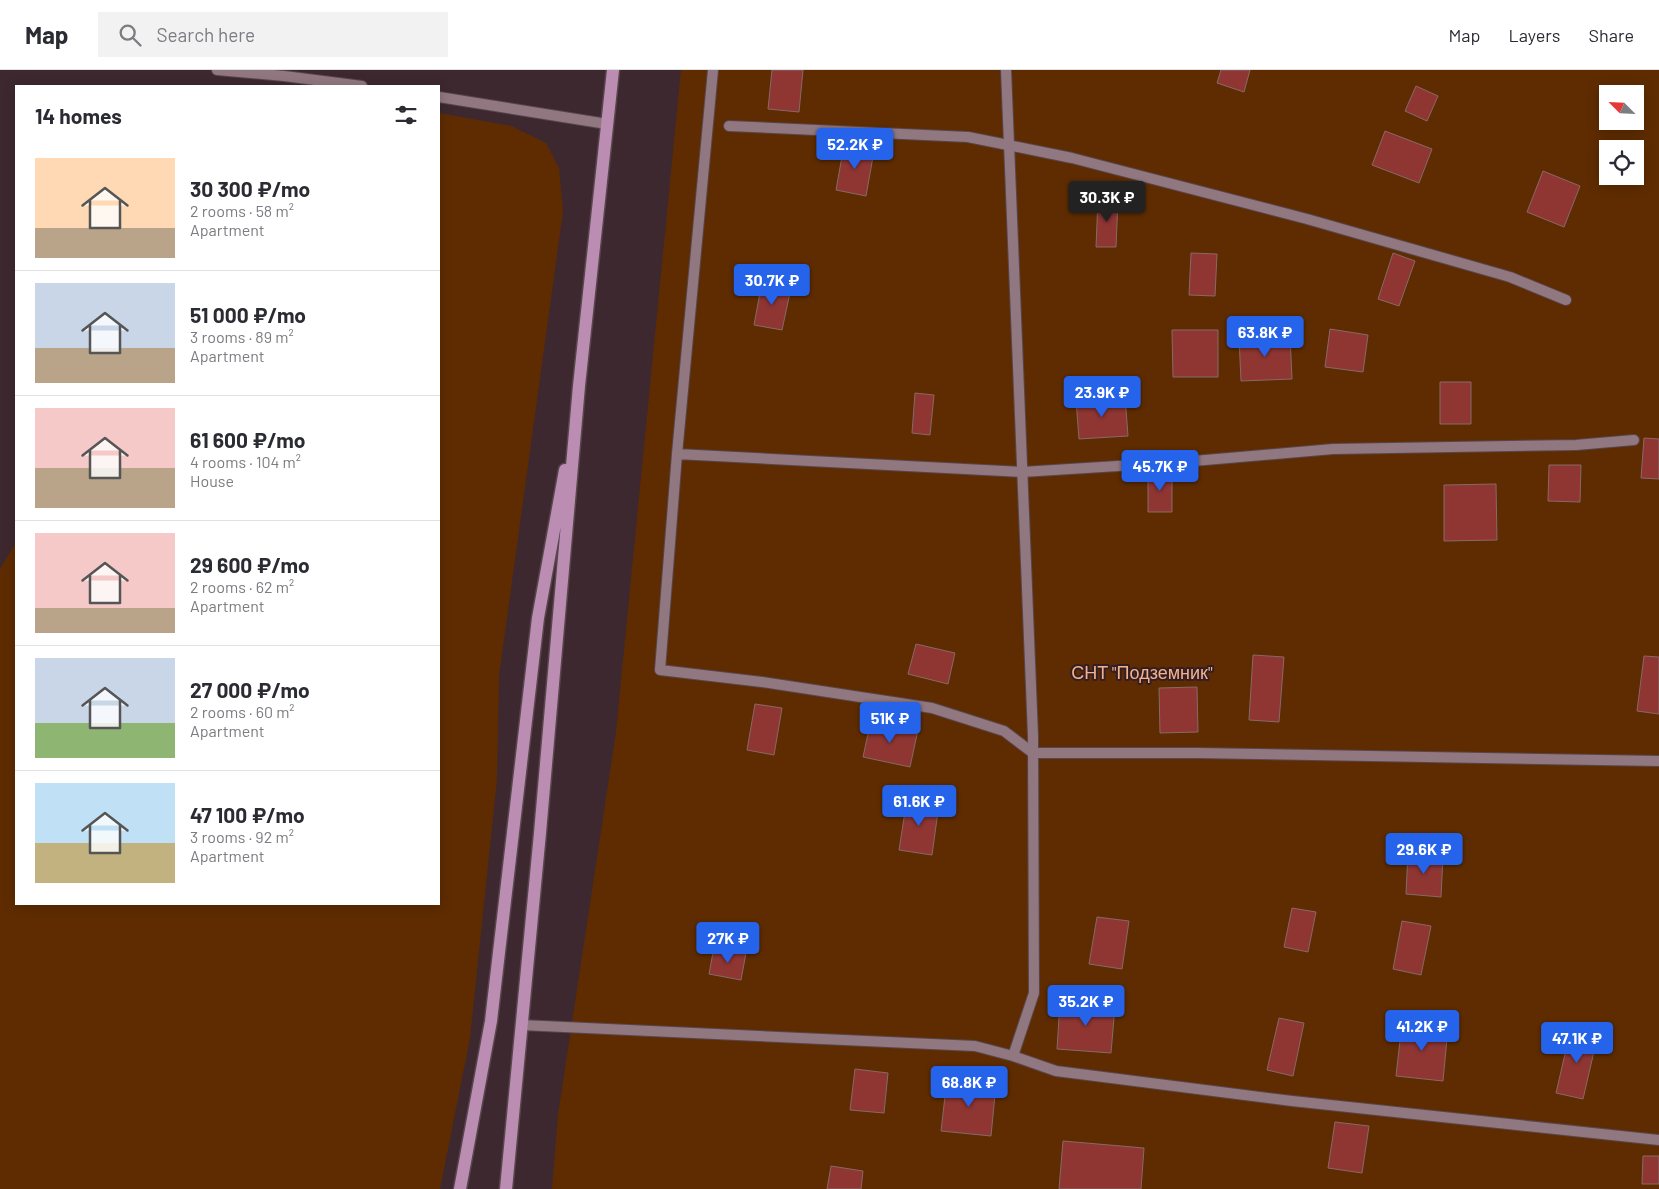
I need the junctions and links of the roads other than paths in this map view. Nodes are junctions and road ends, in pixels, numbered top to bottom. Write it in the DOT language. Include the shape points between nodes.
graph roads {
  1 [pos="217,70"];
  2 [pos="613,70"];
  3 [pos="713,70"];
  4 [pos="1006,70"];
  5 [pos="354,85"];
  6 [pos="440,98"];
  7 [pos="607,124"];
  8 [pos="729,126"];
  9 [pos="1008,145"];
  10 [pos="1566,300"];
  11 [pos="579,386"];
  12 [pos="1634,440"];
  13 [pos="677,454"];
  14 [pos="1022,472"];
  15 [pos="1033,753"];
  16 [pos="1659,761"];
  17 [pos="521,1025"];
  18 [pos="1013,1056"];
  19 [pos="1659,1140"];
  20 [pos="460,1189"];
  21 [pos="506,1189"];
  1 -- 5 [label="street"];
  2 -- 7 [label="main road"];
  3 -- 13 [label="street"];
  4 -- 9 [label="street"];
  6 -- 7 [label="street"];
  7 -- 11 [label="main road"];
  8 -- 9 [label="street" via="968,137"];
  9 -- 10 [label="street" via="1072,158 1307,220 1510,277"];
  9 -- 14 [label="street"];
  11 -- 17 [label="main road"];
  11 -- 20 [label="main road" via="538,618 490,1021"];
  12 -- 14 [label="street" via="1576,445 1332,449"];
  13 -- 14 [label="street"];
  13 -- 15 [label="street" via="660,670 932,708 1004,732"];
  14 -- 15 [label="street"];
  15 -- 16 [label="street"];
  15 -- 18 [label="street" via="1034,993"];
  17 -- 18 [label="street" via="975,1046"];
  17 -- 21 [label="main road"];
  18 -- 19 [label="street" via="1056,1071 1292,1102"];
}
